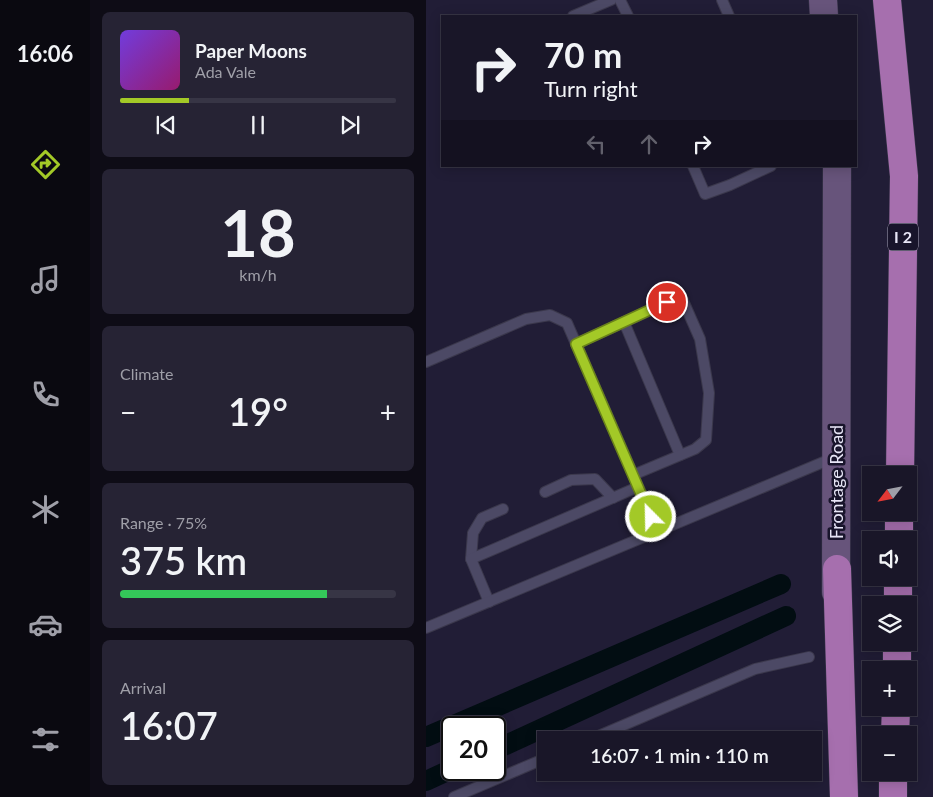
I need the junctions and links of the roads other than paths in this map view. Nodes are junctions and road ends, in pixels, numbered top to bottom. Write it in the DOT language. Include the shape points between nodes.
graph roads {
  1 [pos="611,0"];
  2 [pos="620,0"];
  3 [pos="722,0"];
  4 [pos="823,0"];
  5 [pos="887,0"];
  6 [pos="575,15"];
  7 [pos="628,15"];
  8 [pos="729,15"];
  9 [pos="824,15"];
  10 [pos="693,167"];
  11 [pos="768,167"];
  12 [pos="837,167"];
  13 [pos="624,322"];
  14 [pos="576,344"];
  15 [pos="426,362"];
  16 [pos="680,455"];
  17 [pos="837,457"];
  18 [pos="900,466"];
  19 [pos="633,475"];
  20 [pos="638,487"];
  21 [pos="545,492"];
  22 [pos="613,498"];
  23 [pos="504,509"];
  24 [pos="658,532"];
  25 [pos="471,559"];
  26 [pos="837,569"];
  27 [pos="489,602"];
  28 [pos="426,628"];
  29 [pos="809,657"];
  30 [pos="609,731"];
  31 [pos="537,762"];
  32 [pos="894,781"];
  33 [pos="454,797"];
  34 [pos="832,797"];
  35 [pos="844,797"];
  36 [pos="893,797"];
  1 -- 6 [label="lane"];
  2 -- 7 [label="lane"];
  3 -- 8 [label="lane"];
  4 -- 9 [label="main road"];
  5 -- 18 [label="highway, I 2" via="904,176"];
  10 -- 11 [label="lane" via="705,194"];
  12 -- 17 [label="main road, Frontage Road"];
  13 -- 14 [label="lane"];
  13 -- 16 [label="lane"];
  13 -- 16 [label="lane" via="681,296 700,339 710,393 706,440"];
  14 -- 15 [label="lane" via="567,322 550,315 526,319"];
  14 -- 19 [label="lane"];
  16 -- 19 [label="lane"];
  17 -- 24 [label="lane"];
  17 -- 26 [label="main road, Frontage Road"];
  19 -- 20 [label="lane"];
  20 -- 22 [label="lane"];
  20 -- 24 [label="lane"];
  21 -- 22 [label="lane" via="571,480 595,479"];
  22 -- 25 [label="lane"];
  23 -- 25 [label="lane" via="482,518 473,533"];
  24 -- 27 [label="lane"];
  25 -- 27 [label="lane"];
  26 -- 34 [label="main road, Frontage Road"];
  26 -- 35 [label="highway"];
  27 -- 28 [label="lane"];
  29 -- 30 [label="lane" via="755,669"];
  31 -- 33 [label="lane"];
  32 -- 36 [label="highway"];
}
